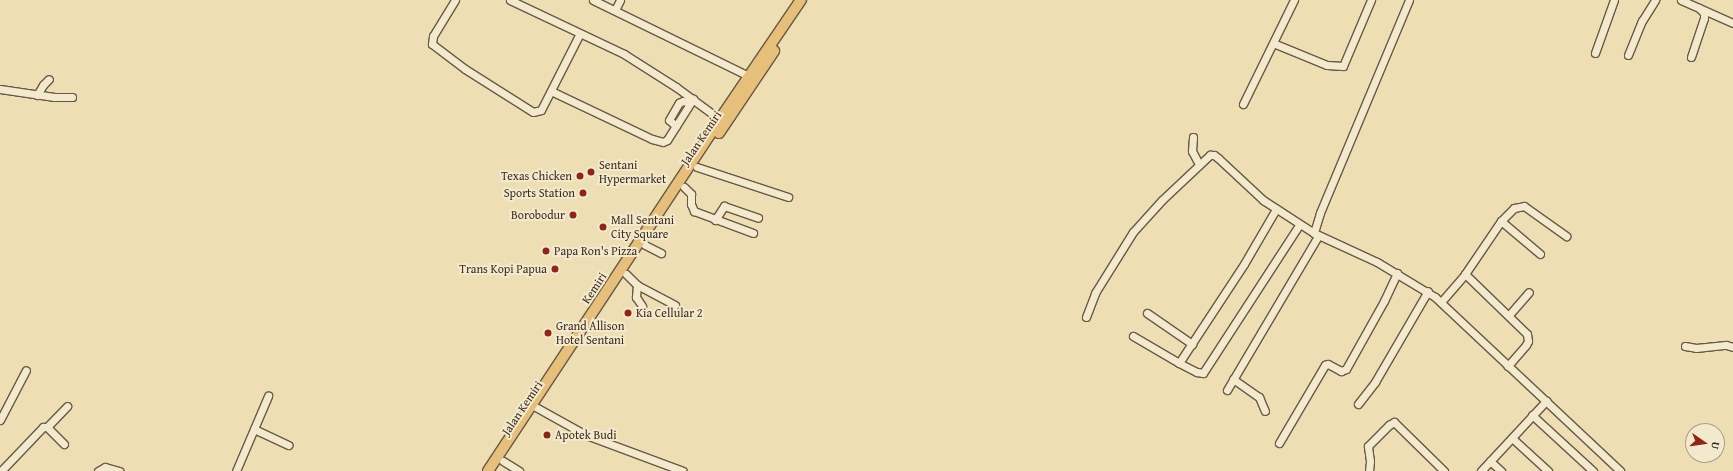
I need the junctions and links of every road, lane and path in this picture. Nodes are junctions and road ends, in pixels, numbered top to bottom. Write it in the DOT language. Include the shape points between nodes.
graph roads {
  1 [pos="455,0"];
  2 [pos="510,0"];
  3 [pos="594,0"];
  4 [pos="620,0"];
  5 [pos="801,0"];
  6 [pos="809,0"];
  7 [pos="1294,0"];
  8 [pos="1371,0"];
  9 [pos="1409,0"];
  10 [pos="1614,0"];
  11 [pos="1655,0"];
  12 [pos="1681,0"];
  13 [pos="1699,8"];
  14 [pos="615,10"];
  15 [pos="1733,23"];
  16 [pos="580,33"];
  17 [pos="1273,43"];
  18 [pos="1595,53"];
  19 [pos="1628,55"];
  20 [pos="1691,57"];
  21 [pos="749,76"];
  22 [pos="49,79"];
  23 [pos="0,89"];
  24 [pos="552,91"];
  25 [pos="37,95"];
  26 [pos="72,97"];
  27 [pos="692,101"];
  28 [pos="1243,104"];
  29 [pos="723,121"];
  30 [pos="1193,137"];
  31 [pos="1199,164"];
  32 [pos="697,167"];
  33 [pos="684,187"];
  34 [pos="788,197"];
  35 [pos="1276,209"];
  36 [pos="758,218"];
  37 [pos="715,220"];
  38 [pos="1501,221"];
  39 [pos="1299,225"];
  40 [pos="753,233"];
  41 [pos="1316,235"];
  42 [pos="1566,236"];
  43 [pos="645,245"];
  44 [pos="661,253"];
  45 [pos="1540,254"];
  46 [pos="1397,273"];
  47 [pos="626,274"];
  48 [pos="1465,274"];
  49 [pos="637,285"];
  50 [pos="1428,291"];
  51 [pos="1529,292"];
  52 [pos="1441,302"];
  53 [pos="675,305"];
  54 [pos="642,306"];
  55 [pos="1147,313"];
  56 [pos="1508,315"];
  57 [pos="1086,317"];
  58 [pos="1133,336"];
  59 [pos="1192,344"];
  60 [pos="1685,346"];
  61 [pos="1733,346"];
  62 [pos="1179,363"];
  63 [pos="1508,366"];
  64 [pos="26,370"];
  65 [pos="1233,379"];
  66 [pos="1226,390"];
  67 [pos="268,396"];
  68 [pos="1546,401"];
  69 [pos="1358,404"];
  70 [pos="67,406"];
  71 [pos="534,407"];
  72 [pos="1265,411"];
  73 [pos="1532,416"];
  74 [pos="0,420"];
  75 [pos="47,427"];
  76 [pos="254,429"];
  77 [pos="1512,438"];
  78 [pos="1279,443"];
  79 [pos="64,444"];
  80 [pos="289,445"];
  81 [pos="503,461"];
  82 [pos="1490,461"];
  83 [pos="1,471"];
  84 [pos="98,471"];
  85 [pos="119,471"];
  86 [pos="236,471"];
  87 [pos="488,471"];
  88 [pos="496,471"];
  89 [pos="519,471"];
  90 [pos="683,471"];
  91 [pos="1369,471"];
  92 [pos="1444,471"];
  93 [pos="1481,471"];
  94 [pos="1501,471"];
  95 [pos="1548,471"];
  96 [pos="1593,471"];
  97 [pos="1620,471"];
  1 -- 24 [label="street" via="433,36 432,44 436,48 533,112 541,110"];
  2 -- 16 [label="street"];
  3 -- 14 [label="street"];
  4 -- 14 [label="street"];
  5 -- 21 [label="highway, Kemiri"];
  6 -- 29 [label="highway, Jalan Kemiri"];
  7 -- 17 [label="street"];
  8 -- 17 [label="street" via="1343,66 1327,65"];
  9 -- 41 [label="street" via="1320,213"];
  10 -- 18 [label="street"];
  11 -- 19 [label="street" via="1642,21"];
  12 -- 13 [label="street"];
  13 -- 15 [label="street"];
  13 -- 20 [label="street" via="1704,13 1704,18"];
  14 -- 21 [label="street"];
  16 -- 24 [label="street"];
  16 -- 27 [label="street" via="624,54"];
  17 -- 28 [label="street"];
  21 -- 29 [label="highway, Kemiri"];
  22 -- 25 [label="street"];
  23 -- 25 [label="street"];
  24 -- 27 [label="street" via="663,142 667,140"];
  25 -- 26 [label="street"];
  27 -- 29 [label="street"];
  29 -- 32 [label="highway, Jalan Kemiri"];
  29 -- 71 [label="highway, Kemiri"];
  30 -- 31 [label="street" via="1192,151"];
  31 -- 35 [label="street" via="1210,155 1214,155"];
  31 -- 57 [label="street" via="1133,232 1095,293"];
  32 -- 33 [label="highway, Jalan Kemiri"];
  32 -- 34 [label="street"];
  33 -- 37 [label="street" via="691,194 694,211"];
  33 -- 43 [label="highway, Jalan Kemiri"];
  35 -- 39 [label="street"];
  35 -- 59 [label="street"];
  36 -- 37 [label="street" via="724,206"];
  37 -- 40 [label="street"];
  38 -- 42 [label="street" via="1514,208 1524,206"];
  38 -- 45 [label="street"];
  38 -- 48 [label="street"];
  39 -- 41 [label="street"];
  39 -- 62 [label="street" via="1205,372 1200,373"];
  41 -- 46 [label="street"];
  41 -- 65 [label="street"];
  43 -- 44 [label="street"];
  43 -- 47 [label="highway, Jalan Kemiri"];
  46 -- 50 [label="street"];
  46 -- 78 [label="street" via="1384,302 1346,369 1340,371 1328,364 1325,365"];
  47 -- 49 [label="street"];
  47 -- 71 [label="highway, Jalan Kemiri"];
  48 -- 52 [label="street"];
  48 -- 56 [label="street"];
  49 -- 53 [label="street"];
  49 -- 54 [label="street" via="637,300"];
  50 -- 52 [label="street"];
  50 -- 69 [label="street" via="1375,382"];
  51 -- 56 [label="street"];
  52 -- 63 [label="street"];
  55 -- 59 [label="street"];
  56 -- 63 [label="street" via="1529,338"];
  58 -- 62 [label="street"];
  59 -- 62 [label="street"];
  60 -- 61 [label="street"];
  63 -- 68 [label="street"];
  64 -- 74 [label="street"];
  65 -- 66 [label="street"];
  65 -- 72 [label="street" via="1259,397"];
  67 -- 76 [label="street"];
  68 -- 73 [label="street"];
  68 -- 97 [label="street"];
  70 -- 75 [label="street"];
  71 -- 81 [label="highway, Jalan Kemiri"];
  71 -- 87 [label="highway, Kemiri"];
  71 -- 90 [label="street" via="586,435"];
  73 -- 77 [label="street"];
  73 -- 96 [label="street"];
  75 -- 79 [label="street"];
  75 -- 83 [label="street" via="44,427"];
  76 -- 80 [label="street"];
  76 -- 86 [label="street"];
  77 -- 82 [label="street"];
  77 -- 95 [label="street"];
  81 -- 88 [label="highway, Jalan Kemiri"];
  81 -- 89 [label="street"];
  82 -- 93 [label="street"];
  82 -- 94 [label="street"];
  84 -- 85 [label="street" via="105,467"];
  91 -- 92 [label="street" via="1368,446 1394,422"];
}
